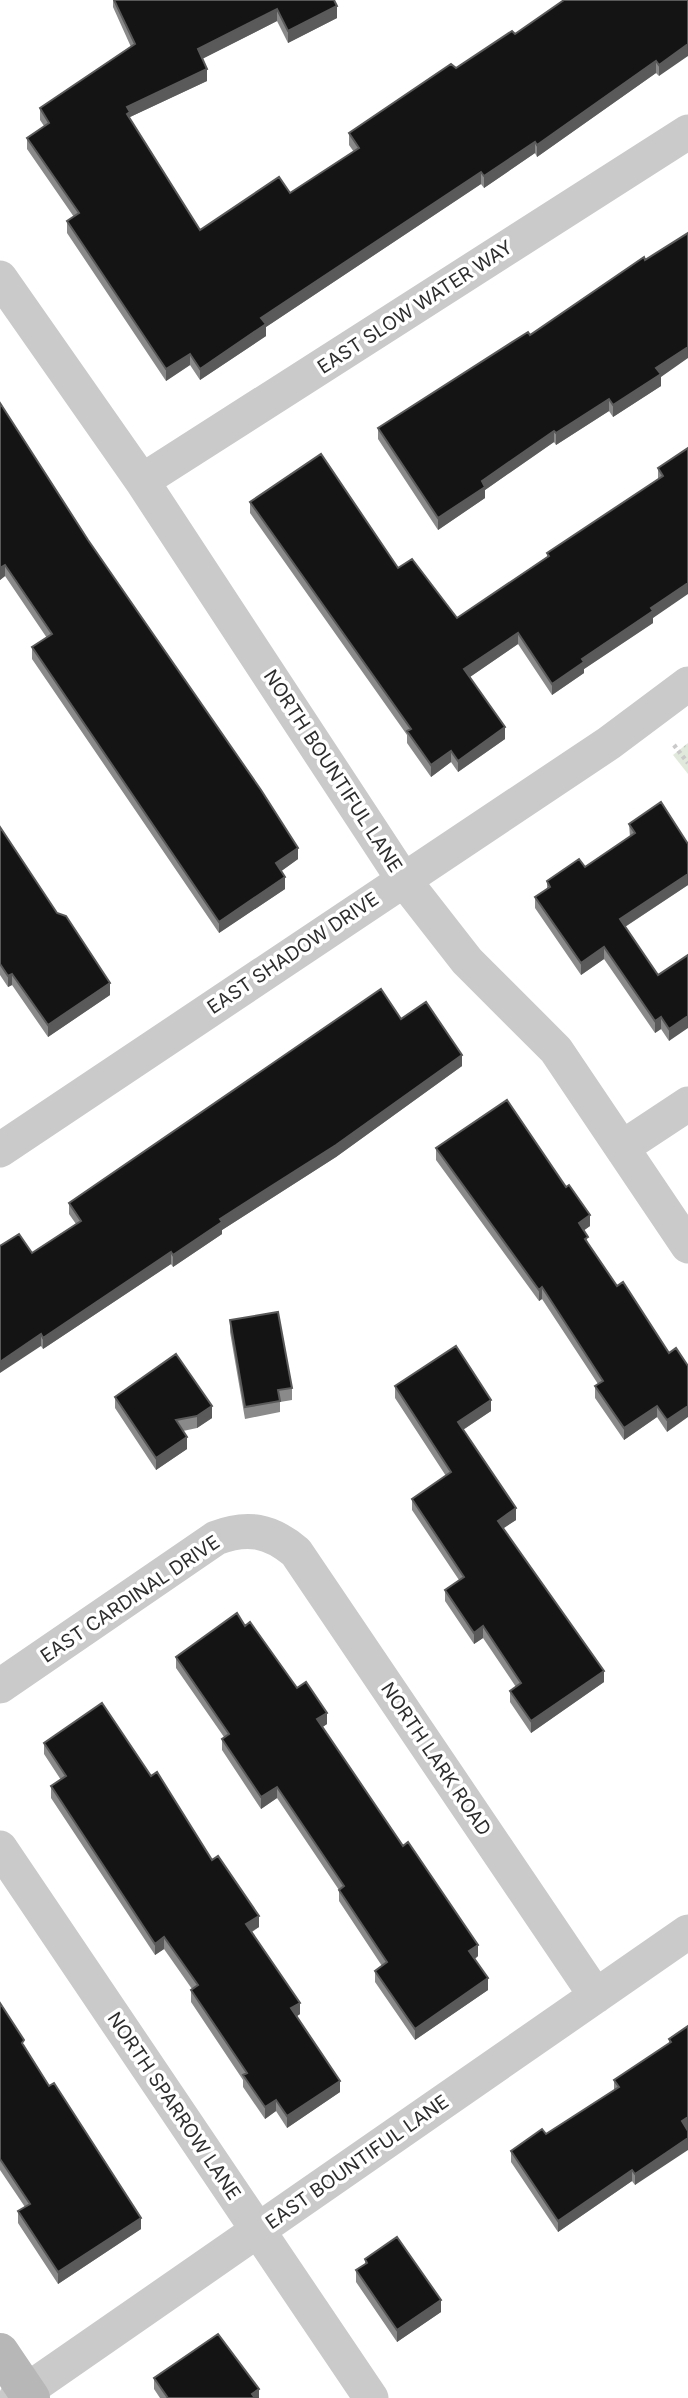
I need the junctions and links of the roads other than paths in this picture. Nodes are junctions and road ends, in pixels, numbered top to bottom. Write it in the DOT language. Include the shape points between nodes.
graph roads {
  1 [pos="688,132"];
  2 [pos="0,278"];
  3 [pos="142,481"];
  4 [pos="688,684"];
  5 [pos="403,879"];
  6 [pos="688,1104"];
  7 [pos="5,1137"];
  8 [pos="623,1147"];
  9 [pos="688,1246"];
  10 [pos="266,1533"];
  11 [pos="0,1686"];
  12 [pos="0,1848"];
  13 [pos="688,1932"];
  14 [pos="596,1996"];
  15 [pos="258,2230"];
  16 [pos="0,2352"];
  17 [pos="24,2396"];
  18 [pos="371,2398"];
  1 -- 3 [label="street, EAST SLOW WATER WAY"];
  2 -- 3 [label="street, NORTH BOUNTIFUL LANE"];
  3 -- 5 [label="street, NORTH BOUNTIFUL LANE"];
  4 -- 5 [label="street, EAST SHADOW DRIVE" via="609,743"];
  5 -- 7 [label="street, EAST SHADOW DRIVE"];
  5 -- 8 [label="street, NORTH BOUNTIFUL LANE" via="467,961 556,1050"];
  6 -- 8 [label="street"];
  8 -- 9 [label="street, NORTH BOUNTIFUL LANE"];
  10 -- 11 [label="street, EAST CARDINAL DRIVE" via="232,1532 216,1538"];
  10 -- 14 [label="street, NORTH LARK ROAD" via="296,1552"];
  12 -- 15 [label="street, NORTH SPARROW LANE"];
  13 -- 14 [label="street, EAST BOUNTIFUL LANE"];
  14 -- 15 [label="street, EAST BOUNTIFUL LANE"];
  15 -- 17 [label="street, EAST BOUNTIFUL LANE"];
  15 -- 18 [label="street, NORTH SPARROW LANE"];
  16 -- 17 [label="main road"];
}
